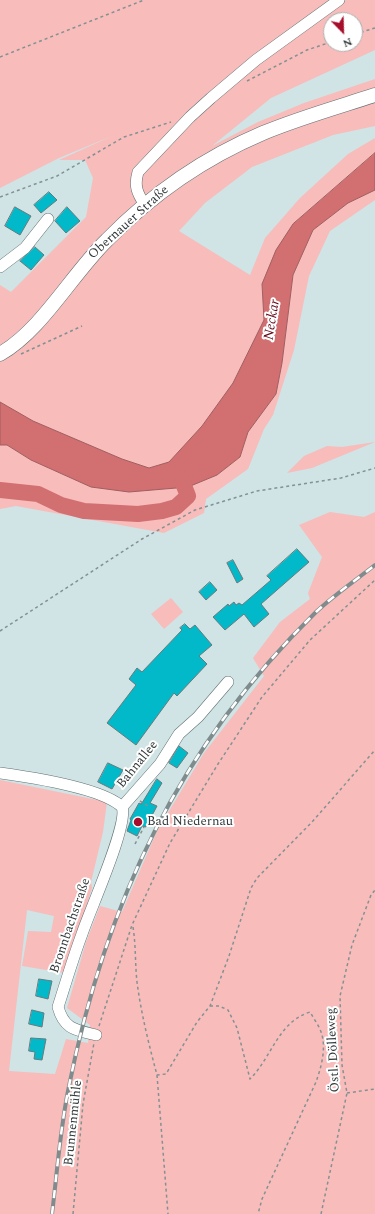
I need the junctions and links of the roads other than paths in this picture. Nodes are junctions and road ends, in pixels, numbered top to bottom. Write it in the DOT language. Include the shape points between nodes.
graph roads {
  1 [pos="339,0"];
  2 [pos="375,95"];
  3 [pos="145,205"];
  4 [pos="48,219"];
  5 [pos="0,267"];
  6 [pos="1,352"];
  7 [pos="228,682"];
  8 [pos="0,773"];
  9 [pos="122,806"];
  10 [pos="96,1035"];
  1 -- 3 [label="street" via="256,60 190,117 138,172 135,183"];
  2 -- 3 [label="main road, Obernauer Straße" via="264,133 231,148 197,166"];
  3 -- 6 [label="main road, Obernauer Straße" via="107,240 22,337"];
  4 -- 5 [label="street" via="25,248"];
  7 -- 9 [label="street, Bahnallee" via="180,734 160,764"];
  8 -- 9 [label="street, Bahnallee" via="47,780 101,795"];
  9 -- 10 [label="street, Bronnbachstraße" via="123,815 116,842 81,935 58,1007 61,1018 68,1026"];
}
